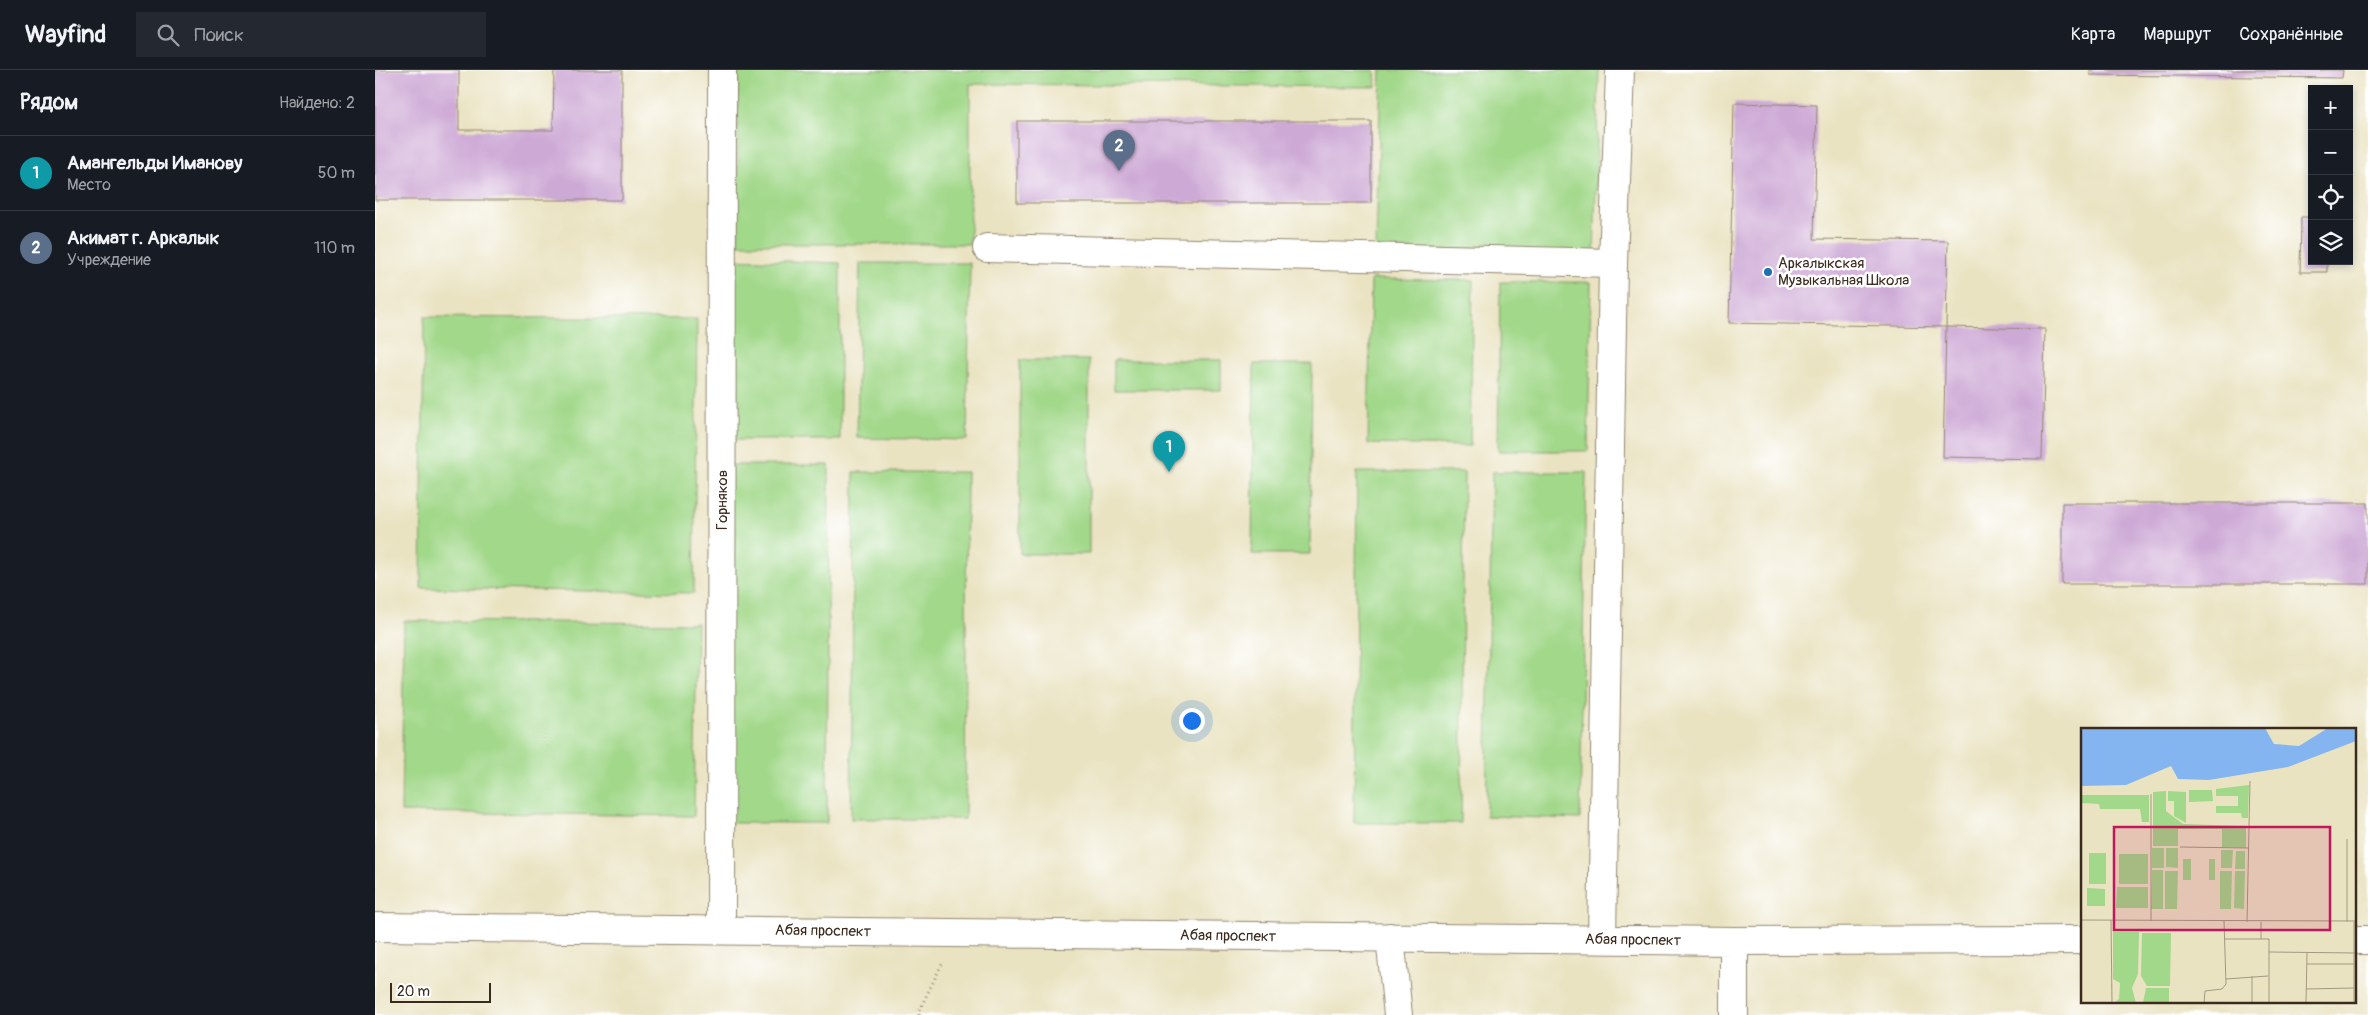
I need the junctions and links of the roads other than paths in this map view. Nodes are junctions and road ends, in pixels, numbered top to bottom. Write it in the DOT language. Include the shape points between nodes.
graph roads {
  1 [pos="723,70"];
  2 [pos="1620,70"];
  3 [pos="987,248"];
  4 [pos="1613,263"];
  5 [pos="375,927"];
  6 [pos="721,930"];
  7 [pos="1390,937"];
  8 [pos="1603,940"];
  9 [pos="2081,940"];
  10 [pos="2355,940"];
  11 [pos="2368,940"];
  12 [pos="1734,941"];
  13 [pos="1398,1015"];
  14 [pos="1734,1015"];
  1 -- 6 [label="street, Горняков"];
  2 -- 4 [label="street"];
  3 -- 4 [label="street"];
  4 -- 8 [label="street"];
  5 -- 6 [label="street, Абая проспект"];
  6 -- 7 [label="street, Абая проспект"];
  7 -- 8 [label="street, Абая проспект"];
  7 -- 13 [label="street"];
  8 -- 12 [label="street, Абая проспект"];
  9 -- 12 [label="street, Абая проспект"];
  10 -- 11 [label="street"];
  12 -- 14 [label="street"];
}
